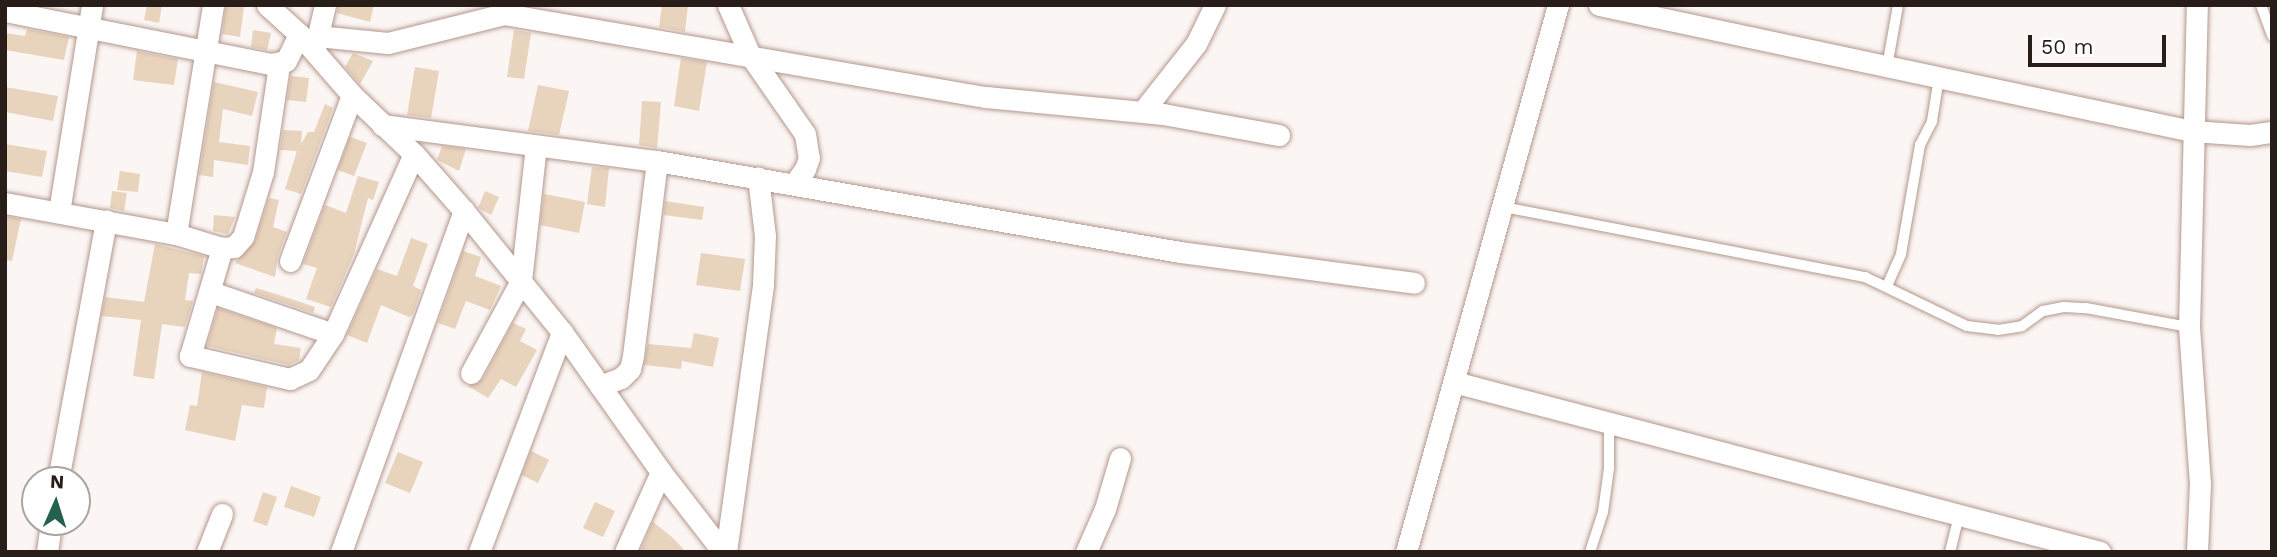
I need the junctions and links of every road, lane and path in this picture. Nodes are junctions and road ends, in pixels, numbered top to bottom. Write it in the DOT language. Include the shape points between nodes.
graph roads {
  1 [pos="92,5"];
  2 [pos="213,5"];
  3 [pos="268,5"];
  4 [pos="324,5"];
  5 [pos="728,5"];
  6 [pos="1215,5"];
  7 [pos="1558,5"];
  8 [pos="1599,5"];
  9 [pos="1898,5"];
  10 [pos="2197,5"];
  11 [pos="2261,5"];
  12 [pos="504,9"];
  13 [pos="5,11"];
  14 [pos="88,28"];
  15 [pos="2272,36"];
  16 [pos="310,41"];
  17 [pos="207,50"];
  18 [pos="750,55"];
  19 [pos="279,65"];
  20 [pos="1887,67"];
  21 [pos="1939,78"];
  22 [pos="352,95"];
  23 [pos="1143,111"];
  24 [pos="382,125"];
  25 [pos="2192,131"];
  26 [pos="2272,132"];
  27 [pos="1279,135"];
  28 [pos="536,146"];
  29 [pos="414,154"];
  30 [pos="657,161"];
  31 [pos="758,177"];
  32 [pos="793,184"];
  33 [pos="5,203"];
  34 [pos="1504,207"];
  35 [pos="464,211"];
  36 [pos="60,212"];
  37 [pos="106,220"];
  38 [pos="176,234"];
  39 [pos="222,248"];
  40 [pos="290,261"];
  41 [pos="521,281"];
  42 [pos="1413,282"];
  43 [pos="1887,286"];
  44 [pos="211,292"];
  45 [pos="2189,327"];
  46 [pos="562,331"];
  47 [pos="333,334"];
  48 [pos="471,373"];
  49 [pos="1454,382"];
  50 [pos="600,386"];
  51 [pos="1609,423"];
  52 [pos="1120,458"];
  53 [pos="61,466"];
  54 [pos="661,472"];
  55 [pos="222,514"];
  56 [pos="1959,514"];
  57 [pos="1090,550"];
  58 [pos="345,551"];
  59 [pos="207,552"];
  60 [pos="479,552"];
  61 [pos="625,552"];
  62 [pos="724,552"];
  63 [pos="1406,552"];
  64 [pos="1590,552"];
  65 [pos="1950,552"];
  66 [pos="2101,552"];
  67 [pos="2197,552"];
  1 -- 14 [label="street"];
  2 -- 17 [label="street"];
  3 -- 16 [label="street"];
  4 -- 16 [label="street"];
  5 -- 18 [label="street"];
  6 -- 23 [label="street" via="1196,44"];
  7 -- 34 [label="street"];
  8 -- 20 [label="street"];
  9 -- 20 [label="lane"];
  10 -- 25 [label="street"];
  11 -- 15 [label="lane"];
  12 -- 16 [label="street" via="388,43"];
  12 -- 18 [label="street"];
  13 -- 14 [label="street"];
  14 -- 17 [label="street"];
  14 -- 36 [label="street"];
  16 -- 19 [label="street"];
  16 -- 22 [label="street"];
  17 -- 19 [label="street"];
  17 -- 38 [label="street"];
  18 -- 23 [label="street" via="986,97"];
  18 -- 32 [label="street" via="805,134 809,158"];
  19 -- 39 [label="street" via="263,172 243,237 234,247"];
  20 -- 21 [label="street"];
  21 -- 25 [label="street"];
  21 -- 43 [label="lane" via="1932,121 1920,145 1901,254"];
  22 -- 24 [label="street"];
  22 -- 40 [label="street"];
  23 -- 27 [label="street"];
  24 -- 28 [label="street"];
  24 -- 29 [label="street"];
  25 -- 26 [label="street"];
  25 -- 45 [label="street"];
  28 -- 30 [label="street"];
  28 -- 41 [label="street"];
  29 -- 35 [label="street"];
  29 -- 47 [label="street"];
  30 -- 31 [label="street"];
  30 -- 50 [label="street" via="630,369"];
  31 -- 32 [label="street"];
  31 -- 62 [label="street" via="765,236 763,285"];
  32 -- 42 [label="street" via="1180,252"];
  33 -- 36 [label="street"];
  34 -- 43 [label="lane" via="1865,277"];
  34 -- 49 [label="street"];
  35 -- 41 [label="street"];
  35 -- 58 [label="street"];
  36 -- 37 [label="street"];
  37 -- 38 [label="street"];
  37 -- 53 [label="street"];
  38 -- 39 [label="street"];
  39 -- 44 [label="street"];
  41 -- 46 [label="street"];
  41 -- 48 [label="street"];
  43 -- 45 [label="lane" via="1967,326 1998,330 2021,326 2043,311 2064,307"];
  44 -- 47 [label="street"];
  44 -- 47 [label="street" via="190,356 290,379 309,370"];
  45 -- 67 [label="street" via="2200,484"];
  46 -- 50 [label="street"];
  46 -- 60 [label="street"];
  49 -- 51 [label="street"];
  49 -- 63 [label="street"];
  50 -- 54 [label="street"];
  51 -- 56 [label="street"];
  51 -- 64 [label="lane" via="1605,501"];
  52 -- 57 [label="street"];
  54 -- 61 [label="street"];
  54 -- 62 [label="street"];
  55 -- 59 [label="street"];
  56 -- 65 [label="lane"];
  56 -- 66 [label="street"];
}
